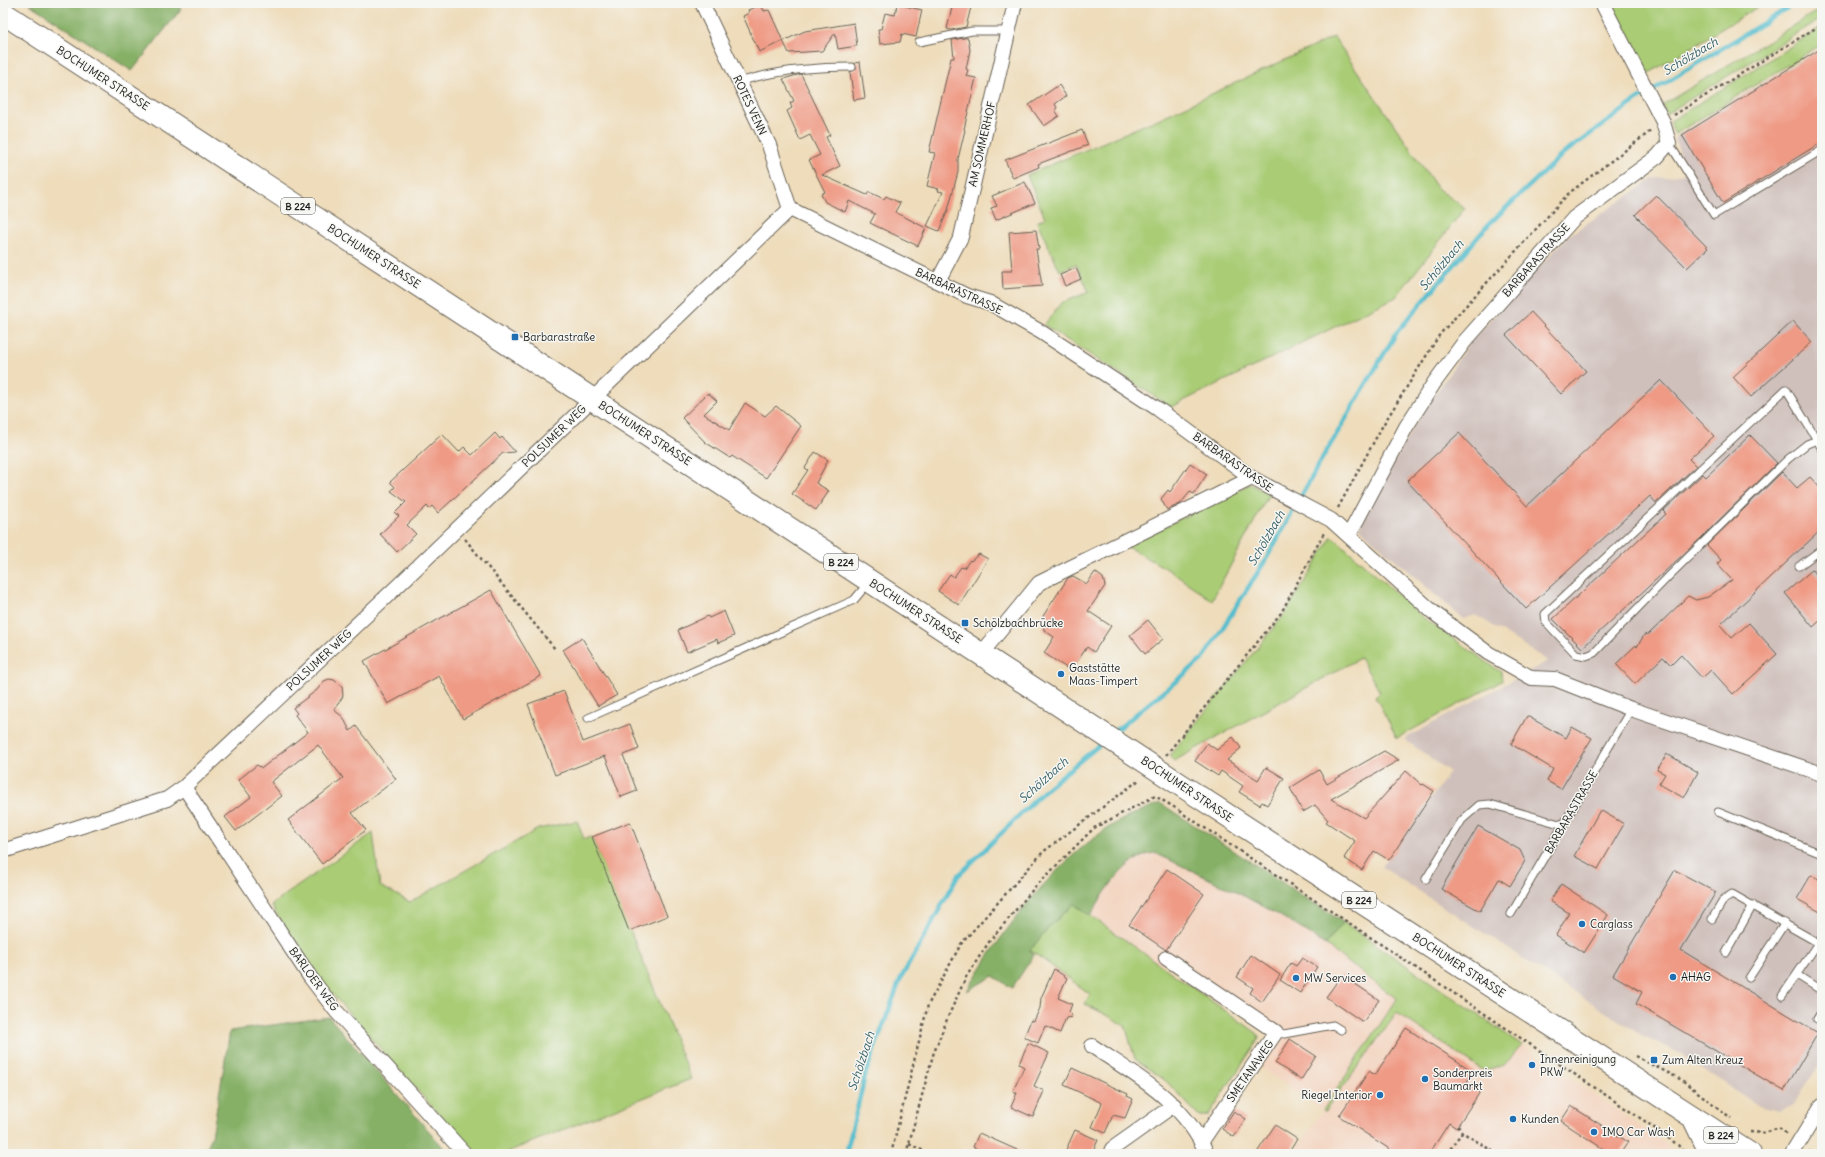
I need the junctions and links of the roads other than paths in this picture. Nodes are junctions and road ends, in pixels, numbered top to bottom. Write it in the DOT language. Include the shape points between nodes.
graph roads {
  1 [pos="702,3"];
  2 [pos="1015,3"];
  3 [pos="1602,3"];
  4 [pos="3,13"];
  5 [pos="1009,31"];
  6 [pos="919,42"];
  7 [pos="852,67"];
  8 [pos="739,82"];
  9 [pos="1669,143"];
  10 [pos="1822,150"];
  11 [pos="790,209"];
  12 [pos="938,281"];
  13 [pos="593,399"];
  14 [pos="1817,440"];
  15 [pos="1822,449"];
  16 [pos="1252,478"];
  17 [pos="1349,535"];
  18 [pos="1822,549"];
  19 [pos="1800,566"];
  20 [pos="870,581"];
  21 [pos="981,654"];
  22 [pos="1631,709"];
  23 [pos="588,718"];
  24 [pos="1822,774"];
  25 [pos="184,787"];
  26 [pos="1718,812"];
  27 [pos="1563,826"];
  28 [pos="3,851"];
  29 [pos="1822,854"];
  30 [pos="1426,878"];
  31 [pos="1753,905"];
  32 [pos="1511,914"];
  33 [pos="1712,919"];
  34 [pos="1785,924"];
  35 [pos="1820,944"];
  36 [pos="1726,953"];
  37 [pos="1166,958"];
  38 [pos="1797,975"];
  39 [pos="1749,978"];
  40 [pos="1822,991"];
  41 [pos="1782,996"];
  42 [pos="1822,1011"];
  43 [pos="1817,1019"];
  44 [pos="1341,1030"];
  45 [pos="1276,1032"];
  46 [pos="1092,1046"];
  47 [pos="1174,1105"];
  48 [pos="1822,1105"];
  49 [pos="1692,1116"];
  50 [pos="1202,1141"];
  51 [pos="1795,1148"];
  52 [pos="465,1154"];
  53 [pos="1110,1154"];
  54 [pos="1207,1154"];
  55 [pos="1711,1154"];
  56 [pos="1750,1154"];
  1 -- 8 [label="street, ROTES VENN"];
  2 -- 5 [label="street, AM SOMMERHOF"];
  3 -- 9 [label="street" via="1663,122"];
  4 -- 13 [label="main road, BOCHUMER STRASSE / B 224"];
  5 -- 6 [label="lane" via="972,31"];
  5 -- 12 [label="street, AM SOMMERHOF" via="960,237"];
  7 -- 8 [label="lane" via="792,70"];
  8 -- 11 [label="street, ROTES VENN" via="769,145"];
  9 -- 10 [label="lane" via="1714,215"];
  9 -- 17 [label="street, BARBARASTRASSE" via="1657,157 1574,218 1465,341 1406,427"];
  11 -- 12 [label="street, BARBARASTRASSE"];
  11 -- 13 [label="street"];
  12 -- 16 [label="street, BARBARASTRASSE" via="967,296 990,303 1041,332 1158,409"];
  13 -- 20 [label="main road, BOCHUMER STRASSE / B 224"];
  13 -- 25 [label="street, POLSUMER WEG"];
  14 -- 14 [label="lane" via="1786,389 1546,614 1546,622 1576,654 1586,656 1594,653 1788,459 1807,444"];
  14 -- 15 [label="lane"];
  16 -- 17 [label="street, BARBARASTRASSE" via="1331,520"];
  16 -- 21 [label="street" via="1039,583"];
  17 -- 22 [label="street, BARBARASTRASSE" via="1434,613 1488,652 1532,678 1555,679"];
  18 -- 19 [label="lane"];
  20 -- 21 [label="main road, BOCHUMER STRASSE / B 224"];
  20 -- 23 [label="lane" via="854,600"];
  21 -- 49 [label="main road, BOCHUMER STRASSE / B 224" via="1089,724 1154,762 1190,791"];
  22 -- 24 [label="street, BARBARASTRASSE"];
  22 -- 27 [label="lane, BARBARASTRASSE"];
  25 -- 28 [label="street, POLSUMER WEG" via="167,799"];
  25 -- 52 [label="street, BARLOER WEG" via="332,1006"];
  26 -- 29 [label="lane"];
  27 -- 30 [label="lane" via="1490,804 1479,805 1462,820"];
  27 -- 32 [label="lane, BARBARASTRASSE"];
  31 -- 33 [label="lane" via="1732,894 1724,899"];
  31 -- 34 [label="lane"];
  31 -- 36 [label="lane"];
  34 -- 35 [label="lane"];
  34 -- 39 [label="lane"];
  35 -- 38 [label="lane"];
  37 -- 45 [label="street, SMETANAWEG"];
  38 -- 40 [label="lane"];
  38 -- 41 [label="lane"];
  42 -- 43 [label="lane"];
  44 -- 45 [label="lane" via="1334,1025 1284,1034"];
  45 -- 50 [label="street, SMETANAWEG"];
  46 -- 47 [label="street" via="1154,1088"];
  47 -- 50 [label="street" via="1190,1122"];
  47 -- 53 [label="street" via="1112,1149"];
  48 -- 51 [label="street"];
  49 -- 55 [label="main road"];
  49 -- 56 [label="main road, BOCHUMER STRASSE / B 224"];
  50 -- 54 [label="street"];
}
